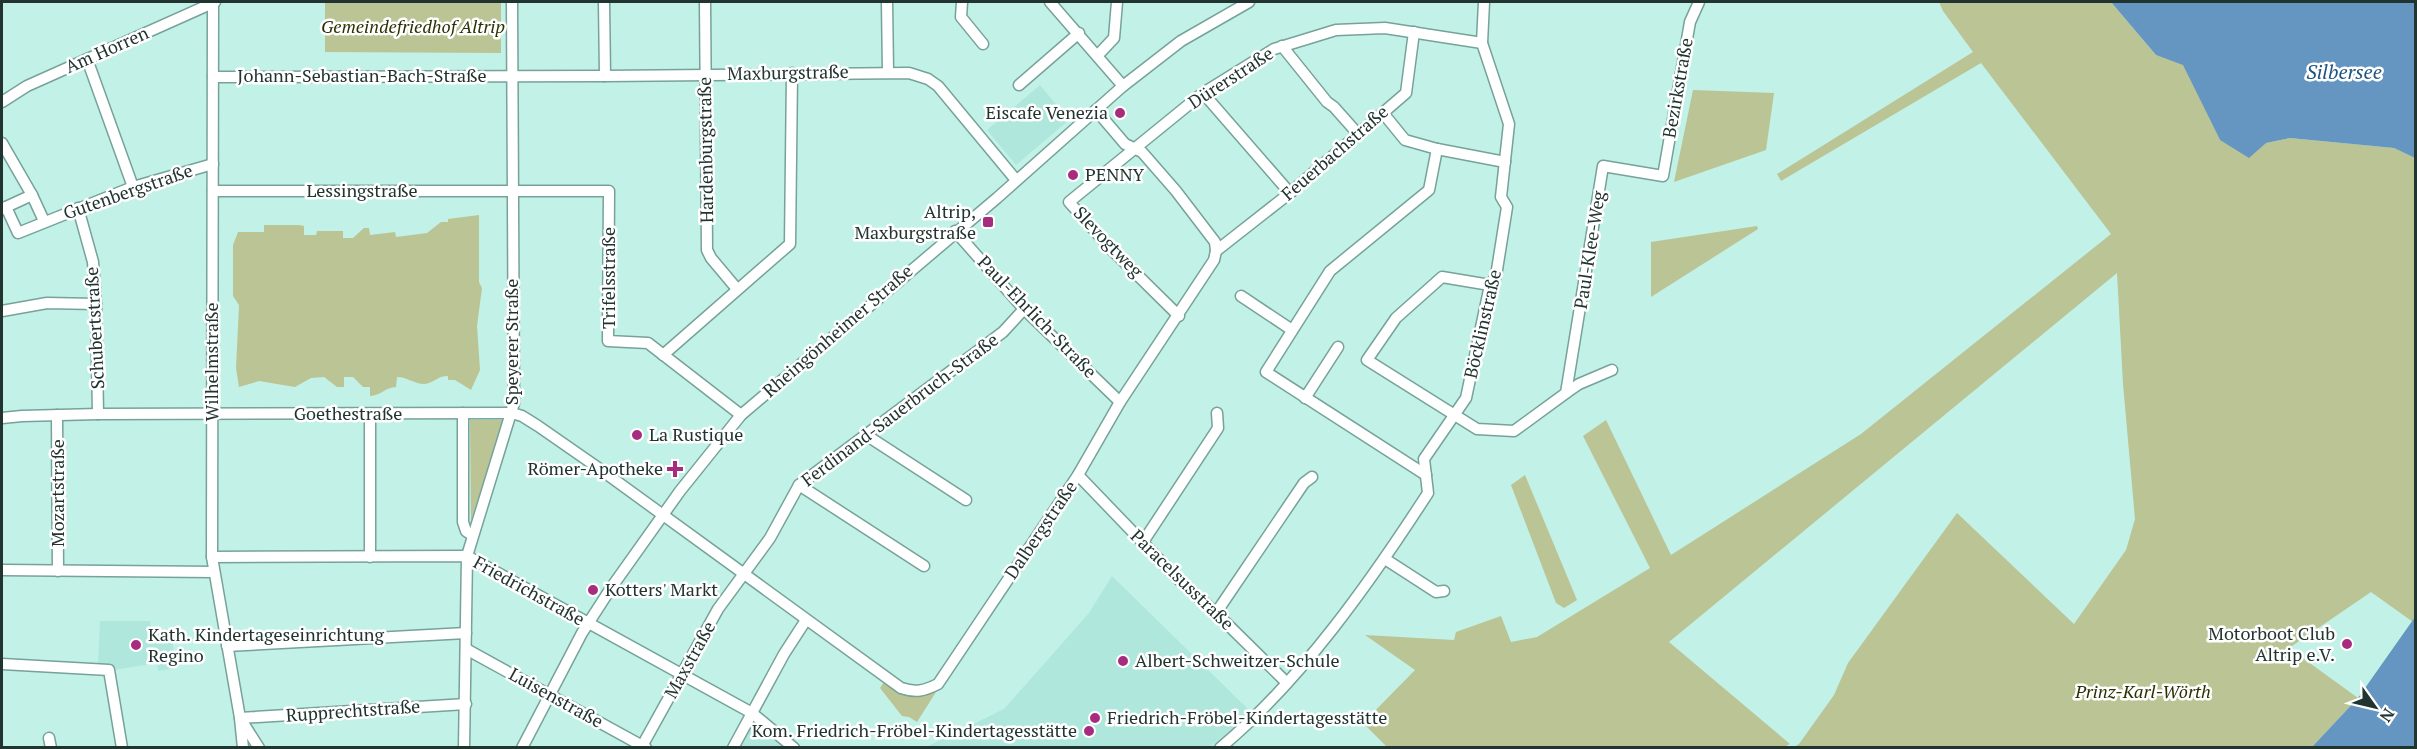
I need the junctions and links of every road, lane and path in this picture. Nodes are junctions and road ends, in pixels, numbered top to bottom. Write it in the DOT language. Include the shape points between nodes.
graph roads {
  1 [pos="214,2"];
  2 [pos="512,2"];
  3 [pos="604,2"];
  4 [pos="705,2"];
  5 [pos="887,2"];
  6 [pos="962,2"];
  7 [pos="1050,2"];
  8 [pos="1117,2"];
  9 [pos="1248,2"];
  10 [pos="1484,2"];
  11 [pos="1700,2"];
  12 [pos="1414,32"];
  13 [pos="1079,33"];
  14 [pos="1482,43"];
  15 [pos="983,44"];
  16 [pos="1282,46"];
  17 [pos="1098,55"];
  18 [pos="87,59"];
  19 [pos="888,72"];
  20 [pos="792,73"];
  21 [pos="705,74"];
  22 [pos="512,76"];
  23 [pos="605,76"];
  24 [pos="213,77"];
  25 [pos="1019,85"];
  26 [pos="1123,86"];
  27 [pos="1203,93"];
  28 [pos="2,102"];
  29 [pos="1096,110"];
  30 [pos="1383,113"];
  31 [pos="1358,134"];
  32 [pos="2,143"];
  33 [pos="1133,148"];
  34 [pos="1437,149"];
  35 [pos="1505,162"];
  36 [pos="213,164"];
  37 [pos="1663,176"];
  38 [pos="1016,180"];
  39 [pos="133,187"];
  40 [pos="213,191"];
  41 [pos="512,192"];
  42 [pos="1290,193"];
  43 [pos="32,195"];
  44 [pos="4,208"];
  45 [pos="78,208"];
  46 [pos="44,221"];
  47 [pos="955,231"];
  48 [pos="1216,252"];
  49 [pos="1490,285"];
  50 [pos="737,289"];
  51 [pos="1241,296"];
  52 [pos="96,304"];
  53 [pos="1024,309"];
  54 [pos="2,311"];
  55 [pos="1179,316"];
  56 [pos="1292,330"];
  57 [pos="1338,347"];
  58 [pos="663,355"];
  59 [pos="1612,370"];
  60 [pos="1566,393"];
  61 [pos="1305,398"];
  62 [pos="1120,402"];
  63 [pos="463,413"];
  64 [pos="512,413"];
  65 [pos="1217,413"];
  66 [pos="98,414"];
  67 [pos="211,414"];
  68 [pos="370,414"];
  69 [pos="741,414"];
  70 [pos="1454,414"];
  71 [pos="57,415"];
  72 [pos="2,418"];
  73 [pos="866,435"];
  74 [pos="1078,475"];
  75 [pos="1426,475"];
  76 [pos="1312,477"];
  77 [pos="799,485"];
  78 [pos="966,500"];
  79 [pos="661,516"];
  80 [pos="472,535"];
  81 [pos="1143,542"];
  82 [pos="466,556"];
  83 [pos="212,557"];
  84 [pos="370,557"];
  85 [pos="1385,559"];
  86 [pos="924,566"];
  87 [pos="2,570"];
  88 [pos="58,571"];
  89 [pos="214,572"];
  90 [pos="743,575"];
  91 [pos="1444,591"];
  92 [pos="1216,613"];
  93 [pos="806,620"];
  94 [pos="589,624"];
  95 [pos="466,633"];
  96 [pos="227,646"];
  97 [pos="466,649"];
  98 [pos="2,664"];
  99 [pos="681,674"];
  100 [pos="1287,683"];
  101 [pos="551,694"];
  102 [pos="466,704"];
  103 [pos="752,713"];
  104 [pos="240,718"];
  105 [pos="122,747"];
  106 [pos="243,747"];
  107 [pos="259,747"];
  108 [pos="464,747"];
  109 [pos="522,747"];
  110 [pos="643,747"];
  111 [pos="733,747"];
  112 [pos="794,747"];
  113 [pos="1221,747"];
  1 -- 18 [label="street, Am Horren"];
  1 -- 24 [label="street, Wilhelmstraße"];
  2 -- 22 [label="street, Speyerer Straße"];
  3 -- 23 [label="street"];
  4 -- 21 [label="street, Hardenburgstraße"];
  5 -- 19 [label="street"];
  6 -- 15 [label="street" via="962,17"];
  7 -- 13 [label="street"];
  8 -- 17 [label="street" via="1114,38"];
  9 -- 26 [label="street, Rheingönheimer Straße" via="1181,41"];
  10 -- 14 [label="street, Böcklinstraße"];
  11 -- 37 [label="street, Bezirkstraße" via="1690,22"];
  12 -- 14 [label="street, Dürerstraße"];
  12 -- 16 [label="street, Dürerstraße" via="1384,28 1336,30"];
  12 -- 30 [label="street, Feuerbachstraße" via="1406,93"];
  13 -- 17 [label="street"];
  13 -- 25 [label="street"];
  14 -- 35 [label="street, Böcklinstraße" via="1509,124"];
  16 -- 27 [label="street, Dürerstraße"];
  16 -- 31 [label="street"];
  17 -- 26 [label="street"];
  18 -- 28 [label="street, Am Horren"];
  18 -- 39 [label="street"];
  19 -- 20 [label="street, Maxburgstraße"];
  19 -- 38 [label="street, Maxburgstraße" via="919,76 938,86"];
  20 -- 21 [label="street, Maxburgstraße"];
  20 -- 50 [label="street" via="790,244"];
  21 -- 23 [label="street, Maxburgstraße"];
  21 -- 50 [label="street, Hardenburgstraße" via="707,250"];
  22 -- 23 [label="street, Maxburgstraße"];
  22 -- 24 [label="street, Johann-Sebastian-Bach-Straße"];
  22 -- 41 [label="street, Speyerer Straße"];
  24 -- 36 [label="street, Wilhelmstraße"];
  26 -- 29 [label="street, Rheingönheimer Straße"];
  27 -- 33 [label="street, Dürerstraße"];
  27 -- 42 [label="street"];
  29 -- 33 [label="street"];
  29 -- 38 [label="street, Rheingönheimer Straße"];
  30 -- 31 [label="street, Feuerbachstraße"];
  30 -- 34 [label="street" via="1405,140"];
  31 -- 42 [label="street, Feuerbachstraße"];
  32 -- 43 [label="street"];
  33 -- 48 [label="street" via="1142,152 1176,191 1215,242"];
  33 -- 55 [label="street, Slevogtweg" via="1069,202"];
  34 -- 35 [label="street"];
  34 -- 56 [label="street" via="1429,190 1330,271"];
  35 -- 49 [label="street, Böcklinstraße" via="1501,197 1507,207 1496,276"];
  36 -- 39 [label="street, Gutenbergstraße"];
  36 -- 40 [label="street, Wilhelmstraße"];
  37 -- 60 [label="street, Paul-Klee-Weg" via="1603,166"];
  38 -- 47 [label="street, Rheingönheimer Straße"];
  39 -- 45 [label="street, Gutenbergstraße"];
  40 -- 41 [label="street, Lessingstraße"];
  40 -- 67 [label="street, Wilhelmstraße"];
  41 -- 58 [label="street, Trifelsstraße" via="609,191 608,341 648,343"];
  41 -- 64 [label="street, Speyerer Straße"];
  42 -- 48 [label="street, Feuerbachstraße"];
  43 -- 44 [label="street, Gutenbergstraße"];
  43 -- 46 [label="street, Gutenbergstraße"];
  44 -- 46 [label="street, Gutenbergstraße" via="18,233"];
  45 -- 46 [label="street, Gutenbergstraße"];
  45 -- 52 [label="street, Schubertstraße" via="93,262"];
  47 -- 53 [label="street, Paul-Ehrlich-Straße"];
  47 -- 69 [label="street, Rheingönheimer Straße"];
  48 -- 55 [label="street, Dalbergstraße" via="1209,271"];
  49 -- 70 [label="street, Böcklinstraße" via="1466,398"];
  49 -- 70 [label="street" via="1442,277 1396,318 1367,360"];
  50 -- 58 [label="street"];
  51 -- 56 [label="street"];
  52 -- 54 [label="street" via="47,303"];
  52 -- 66 [label="street, Schubertstraße"];
  53 -- 62 [label="street, Paul-Ehrlich-Straße"];
  53 -- 73 [label="street, Ferdinand-Sauerbruch-Straße" via="1003,332"];
  55 -- 62 [label="street, Dalbergstraße"];
  56 -- 61 [label="street" via="1266,372"];
  57 -- 61 [label="street"];
  58 -- 69 [label="street, Trifelsstraße"];
  59 -- 60 [label="street"];
  60 -- 70 [label="street" via="1514,431 1477,429"];
  61 -- 75 [label="street"];
  62 -- 74 [label="street, Dalbergstraße"];
  63 -- 64 [label="street, Goethestraße"];
  63 -- 68 [label="street, Goethestraße"];
  63 -- 80 [label="street" via="463,522"];
  64 -- 79 [label="street, Goethestraße" via="538,426"];
  64 -- 80 [label="street, Speyerer Straße"];
  65 -- 81 [label="street" via="1218,428"];
  66 -- 67 [label="street, Goethestraße"];
  66 -- 71 [label="street, Goethestraße"];
  67 -- 68 [label="street, Goethestraße"];
  67 -- 83 [label="street, Wilhelmstraße"];
  68 -- 84 [label="street"];
  69 -- 79 [label="street, Rheingönheimer Straße"];
  70 -- 75 [label="street, Böcklinstraße" via="1424,459"];
  71 -- 72 [label="street, Goethestraße"];
  71 -- 88 [label="street, Mozartstraße"];
  73 -- 77 [label="street, Ferdinand-Sauerbruch-Straße"];
  73 -- 78 [label="street"];
  74 -- 81 [label="street, Paracelsusstraße"];
  74 -- 93 [label="street, Dalbergstraße" via="938,684 923,691 901,688"];
  75 -- 85 [label="street, Böcklinstraße" via="1428,493"];
  76 -- 92 [label="street" via="1304,483"];
  77 -- 86 [label="street"];
  77 -- 90 [label="street, Ferdinand-Sauerbruch-Straße" via="770,538"];
  79 -- 90 [label="street, Dalbergstraße"];
  79 -- 94 [label="street, Rheingönheimer Straße"];
  80 -- 82 [label="street, Speyerer Straße"];
  81 -- 92 [label="street, Paracelsusstraße"];
  82 -- 84 [label="street, Friedrichstraße"];
  82 -- 94 [label="street, Friedrichstraße"];
  82 -- 95 [label="street, Speyerer Straße"];
  83 -- 84 [label="street, Friedrichstraße"];
  83 -- 89 [label="street, Wilhelmstraße"];
  85 -- 91 [label="street" via="1436,592"];
  85 -- 100 [label="street, Böcklinstraße"];
  87 -- 88 [label="street"];
  88 -- 89 [label="street"];
  89 -- 96 [label="street, Wilhelmstraße"];
  90 -- 93 [label="street, Dalbergstraße"];
  90 -- 99 [label="street, Maxstraße" via="718,609"];
  92 -- 100 [label="street, Paracelsusstraße"];
  93 -- 103 [label="street"];
  94 -- 99 [label="street, Friedrichstraße"];
  94 -- 101 [label="street, Rheingönheimer Straße"];
  95 -- 96 [label="street"];
  95 -- 97 [label="street, Speyerer Straße"];
  96 -- 104 [label="street, Wilhelmstraße"];
  97 -- 101 [label="street, Luisenstraße"];
  97 -- 102 [label="street, Speyerer Straße"];
  98 -- 105 [label="street" via="109,670"];
  99 -- 103 [label="street, Friedrichstraße"];
  99 -- 110 [label="street, Maxstraße"];
  100 -- 113 [label="street, Böcklinstraße"];
  101 -- 109 [label="street, Rheingönheimer Straße"];
  101 -- 110 [label="street, Luisenstraße"];
  102 -- 104 [label="street, Rupprechtstraße"];
  102 -- 108 [label="street, Speyerer Straße"];
  103 -- 111 [label="street"];
  103 -- 112 [label="street, Friedrichstraße"];
  104 -- 106 [label="street, Wilhelmstraße"];
  104 -- 107 [label="street, Wilhelmstraße"];
}
